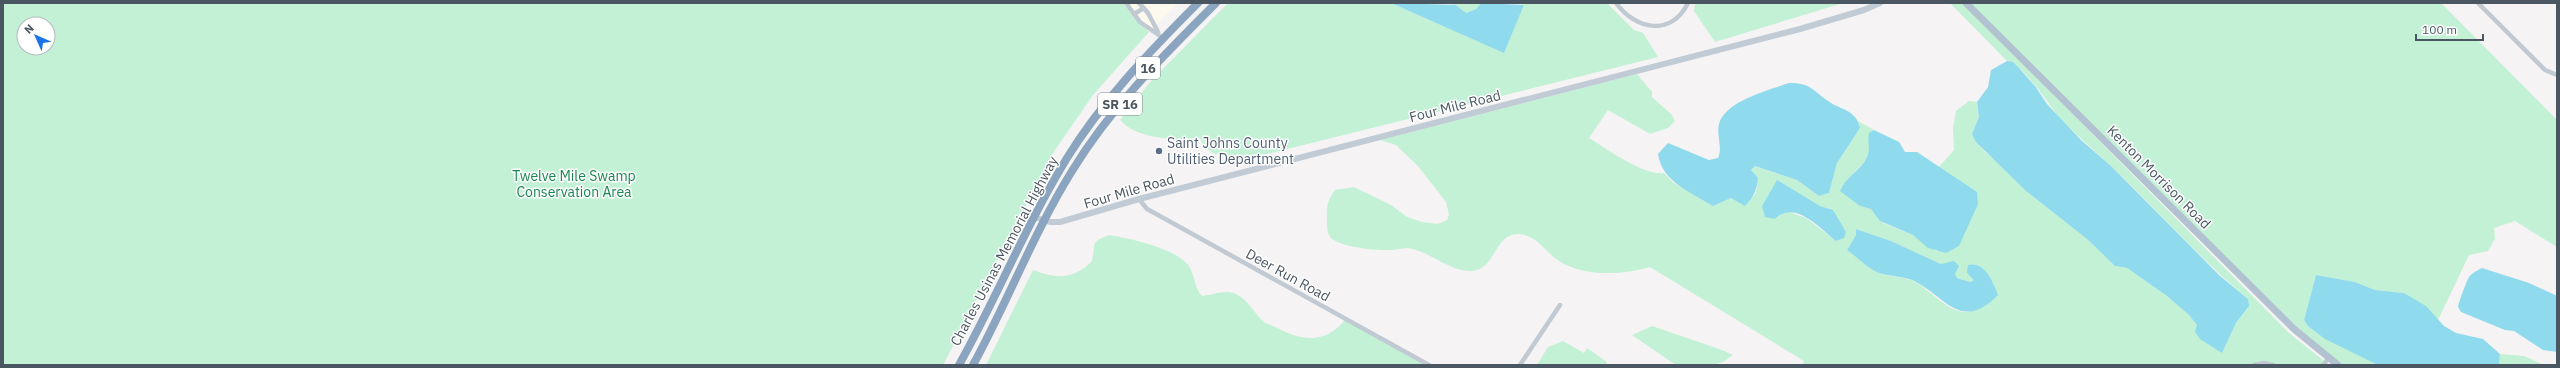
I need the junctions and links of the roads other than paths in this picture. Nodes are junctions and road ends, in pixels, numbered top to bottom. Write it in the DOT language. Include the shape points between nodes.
graph roads {
  1 [pos="1126,3"];
  2 [pos="1139,3"];
  3 [pos="1198,3"];
  4 [pos="1216,3"];
  5 [pos="1616,3"];
  6 [pos="1688,3"];
  7 [pos="1880,3"];
  8 [pos="1966,3"];
  9 [pos="2478,3"];
  10 [pos="1144,8"];
  11 [pos="1134,14"];
  12 [pos="1163,38"];
  13 [pos="2557,74"];
  14 [pos="1125,97"];
  15 [pos="1139,199"];
  16 [pos="1034,217"];
  17 [pos="1045,220"];
  18 [pos="1560,305"];
  19 [pos="2328,359"];
  20 [pos="958,365"];
  21 [pos="973,365"];
  22 [pos="1429,365"];
  23 [pos="1520,365"];
  24 [pos="2254,365"];
  25 [pos="2273,365"];
  26 [pos="2323,365"];
  27 [pos="2338,365"];
  1 -- 11 [label="street"];
  2 -- 10 [label="street"];
  3 -- 12 [label="highway, Charles Usinas Memorial Highway / SR 16"];
  4 -- 14 [label="highway, Charles Usinas Memorial Highway / SR 16"];
  5 -- 6 [label="street" via="1638,22 1652,27 1672,21 1685,10"];
  7 -- 15 [label="main road, Four Mile Road" via="1800,29"];
  8 -- 19 [label="main road, Kenton Morrison Road" via="2294,329"];
  9 -- 13 [label="street" via="2545,70"];
  10 -- 11 [label="street"];
  10 -- 12 [label="street" via="1154,29"];
  11 -- 12 [label="street" via="1140,22"];
  12 -- 14 [label="highway, 16" via="1166,48"];
  12 -- 16 [label="highway, Charles Usinas Memorial Highway / SR 16" via="1100,109 1067,157"];
  14 -- 17 [label="highway, Charles Usinas Memorial Highway / SR 16" via="1072,170"];
  15 -- 17 [label="main road, Four Mile Road" via="1069,220"];
  15 -- 22 [label="street, Deer Run Road" via="1147,209 1158,216"];
  16 -- 17 [label="main road, Four Mile Road"];
  16 -- 20 [label="highway, Charles Usinas Memorial Highway / SR 16"];
  17 -- 21 [label="highway, Charles Usinas Memorial Highway / SR 16"];
  18 -- 23 [label="street"];
  19 -- 26 [label="street"];
  19 -- 27 [label="main road, Kenton Morrison Road"];
  24 -- 25 [label="street"];
}
